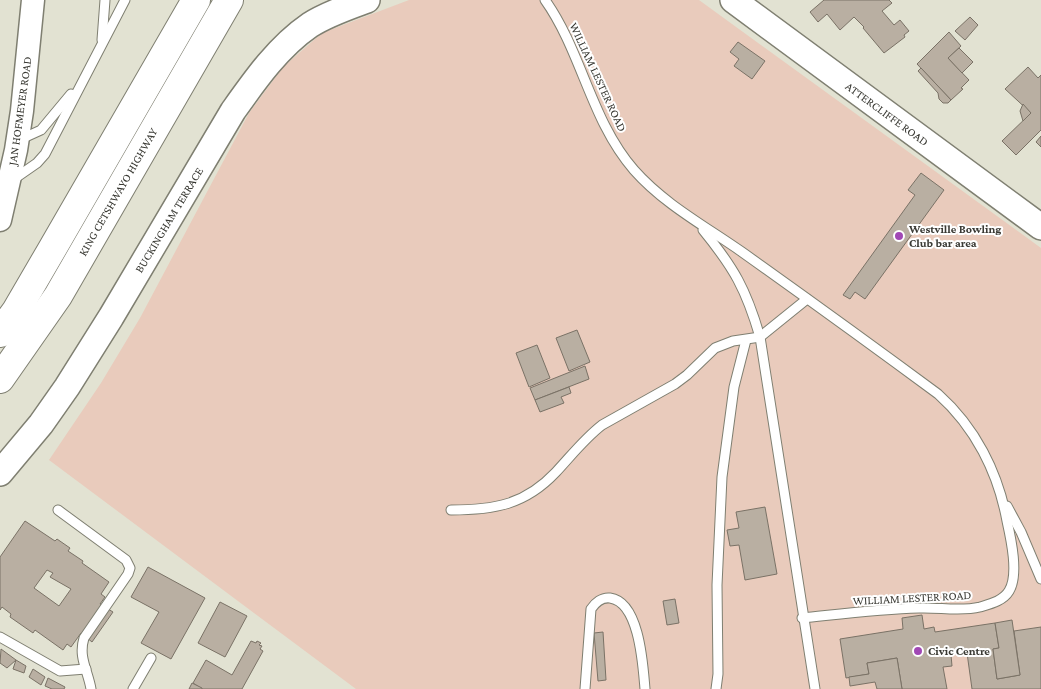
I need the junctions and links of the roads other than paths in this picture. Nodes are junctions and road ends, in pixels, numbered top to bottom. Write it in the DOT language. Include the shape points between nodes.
graph roads {
  1 [pos="33,0"];
  2 [pos="105,0"];
  3 [pos="125,0"];
  4 [pos="196,0"];
  5 [pos="229,0"];
  6 [pos="367,0"];
  7 [pos="545,0"];
  8 [pos="732,0"];
  9 [pos="102,46"];
  10 [pos="82,80"];
  11 [pos="18,140"];
  12 [pos="10,182"];
  13 [pos="0,220"];
  14 [pos="698,224"];
  15 [pos="1041,227"];
  16 [pos="807,299"];
  17 [pos="0,333"];
  18 [pos="760,337"];
  19 [pos="746,340"];
  20 [pos="0,378"];
  21 [pos="0,473"];
  22 [pos="1003,497"];
  23 [pos="58,510"];
  24 [pos="451,510"];
  25 [pos="1041,579"];
  26 [pos="802,618"];
  27 [pos="0,637"];
  28 [pos="151,658"];
  29 [pos="86,669"];
  30 [pos="92,689"];
  31 [pos="132,689"];
  32 [pos="585,689"];
  33 [pos="645,689"];
  34 [pos="716,689"];
  35 [pos="815,689"];
  1 -- 11 [label="street, JAN HOFMEYER ROAD"];
  2 -- 9 [label="lane"];
  3 -- 9 [label="lane"];
  4 -- 17 [label="highway"];
  5 -- 20 [label="highway, KING CETSHWAYO HIGHWAY" via="58,296"];
  6 -- 21 [label="main road, BUCKINGHAM TERRACE" via="310,26 272,60 249,89 67,388"];
  7 -- 14 [label="lane, WILLIAM LESTER ROAD" via="561,26 599,112 625,158 646,181"];
  8 -- 15 [label="main road, ATTERCLIFFE ROAD"];
  9 -- 10 [label="lane"];
  10 -- 11 [label="lane" via="41,130"];
  10 -- 12 [label="lane" via="45,154"];
  11 -- 12 [label="street, JAN HOFMEYER ROAD"];
  12 -- 13 [label="street, JAN HOFMEYER ROAD"];
  14 -- 16 [label="lane, WILLIAM LESTER ROAD"];
  14 -- 18 [label="lane, WILLIAM LESTER ROAD" via="741,282"];
  16 -- 18 [label="lane"];
  16 -- 22 [label="lane, WILLIAM LESTER ROAD" via="948,403 982,449"];
  18 -- 19 [label="lane"];
  18 -- 26 [label="lane, WILLIAM LESTER ROAD"];
  19 -- 24 [label="lane" via="728,342 715,348 674,384 602,425 542,486 525,496 492,508"];
  19 -- 34 [label="lane" via="734,386 722,477"];
  22 -- 25 [label="lane"];
  22 -- 26 [label="lane, WILLIAM LESTER ROAD" via="1014,569 1013,582 1004,597 967,609 919,608"];
  23 -- 29 [label="lane" via="126,560 129,566 125,580 84,638 81,649"];
  26 -- 35 [label="lane"];
  27 -- 29 [label="lane" via="60,671"];
  28 -- 31 [label="lane"];
  29 -- 30 [label="lane"];
  32 -- 33 [label="lane" via="591,609 595,603 609,598 622,604 631,617 641,651"];
}
